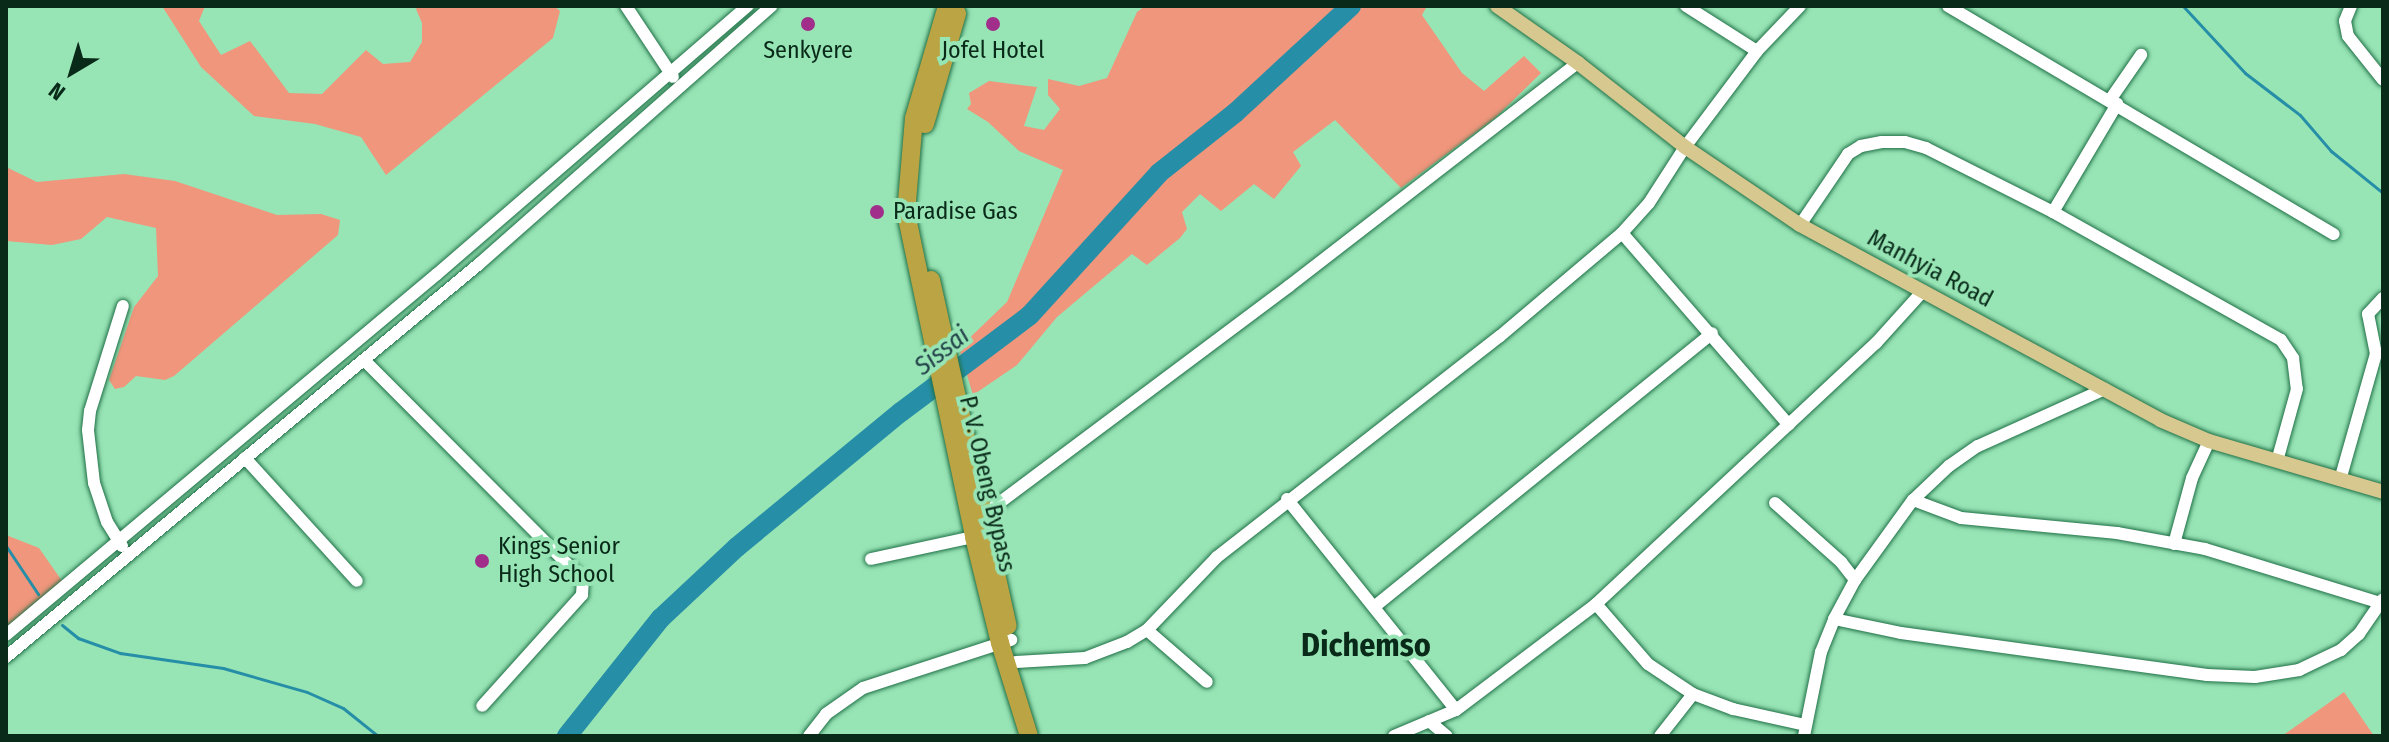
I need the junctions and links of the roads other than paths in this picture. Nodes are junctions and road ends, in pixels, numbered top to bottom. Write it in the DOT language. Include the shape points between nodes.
graph roads {
  1 [pos="626,6"];
  2 [pos="748,6"];
  3 [pos="772,6"];
  4 [pos="947,6"];
  5 [pos="960,6"];
  6 [pos="1497,6"];
  7 [pos="1686,6"];
  8 [pos="1800,6"];
  9 [pos="1948,6"];
  10 [pos="2351,6"];
  11 [pos="1757,51"];
  12 [pos="2141,55"];
  13 [pos="1578,63"];
  14 [pos="670,73"];
  15 [pos="2383,80"];
  16 [pos="680,86"];
  17 [pos="2113,102"];
  18 [pos="1685,147"];
  19 [pos="2053,212"];
  20 [pos="1800,225"];
  21 [pos="1622,233"];
  22 [pos="2334,234"];
  23 [pos="1923,291"];
  24 [pos="2383,298"];
  25 [pos="123,306"];
  26 [pos="1712,333"];
  27 [pos="364,360"];
  28 [pos="944,369"];
  29 [pos="948,389"];
  30 [pos="2105,389"];
  31 [pos="1789,425"];
  32 [pos="2209,441"];
  33 [pos="245,458"];
  34 [pos="2277,461"];
  35 [pos="2340,480"];
  36 [pos="2383,492"];
  37 [pos="1287,499"];
  38 [pos="1913,500"];
  39 [pos="1775,503"];
  40 [pos="983,515"];
  41 [pos="974,537"];
  42 [pos="117,540"];
  43 [pos="2174,544"];
  44 [pos="130,554"];
  45 [pos="871,559"];
  46 [pos="1855,580"];
  47 [pos="357,581"];
  48 [pos="2382,601"];
  49 [pos="1596,604"];
  50 [pos="1374,607"];
  51 [pos="1834,619"];
  52 [pos="1147,630"];
  53 [pos="6,635"];
  54 [pos="1006,642"];
  55 [pos="6,657"];
  56 [pos="1016,662"];
  57 [pos="1207,682"];
  58 [pos="1693,694"];
  59 [pos="482,706"];
  60 [pos="1456,710"];
  61 [pos="1429,721"];
  62 [pos="1805,731"];
  63 [pos="809,736"];
  64 [pos="1029,736"];
  65 [pos="1040,736"];
  66 [pos="1394,736"];
  67 [pos="1447,736"];
  68 [pos="1660,736"];
  1 -- 14 [label="street"];
  2 -- 14 [label="street"];
  3 -- 16 [label="street"];
  4 -- 28 [label="highway, P. V. Obeng Bypass" via="914,118 906,213"];
  5 -- 28 [label="highway, P. V. Obeng Bypass" via="926,120 918,212"];
  6 -- 13 [label="main road, Manhyia Road"];
  7 -- 11 [label="street"];
  8 -- 11 [label="street"];
  9 -- 17 [label="street"];
  10 -- 15 [label="street" via="2345,21 2348,36"];
  11 -- 18 [label="street"];
  12 -- 17 [label="street"];
  13 -- 18 [label="main road, Manhyia Road"];
  13 -- 40 [label="street"];
  14 -- 16 [label="street"];
  14 -- 42 [label="street"];
  16 -- 27 [label="street"];
  17 -- 19 [label="street"];
  17 -- 22 [label="street"];
  18 -- 20 [label="main road, Manhyia Road"];
  18 -- 21 [label="street" via="1649,203"];
  19 -- 20 [label="street" via="1926,148 1882,142 1848,154"];
  19 -- 34 [label="street" via="2281,340 2293,358 2297,389"];
  20 -- 23 [label="main road, Manhyia Road"];
  21 -- 26 [label="street"];
  21 -- 37 [label="street" via="1499,337"];
  23 -- 30 [label="main road, Manhyia Road"];
  23 -- 31 [label="street"];
  24 -- 35 [label="street" via="2368,314 2376,354"];
  25 -- 42 [label="street" via="88,430 94,483"];
  26 -- 31 [label="street"];
  26 -- 50 [label="street"];
  27 -- 33 [label="street"];
  27 -- 59 [label="street" via="583,580 582,595"];
  28 -- 29 [label="highway, P. V. Obeng Bypass"];
  29 -- 40 [label="highway, P. V. Obeng Bypass"];
  29 -- 41 [label="highway, P. V. Obeng Bypass"];
  30 -- 32 [label="main road, Manhyia Road"];
  30 -- 38 [label="street" via="1978,446"];
  31 -- 49 [label="street"];
  32 -- 34 [label="main road, Manhyia Road"];
  32 -- 43 [label="street" via="2192,478"];
  33 -- 44 [label="street"];
  33 -- 47 [label="street"];
  34 -- 35 [label="main road, Manhyia Road"];
  35 -- 36 [label="main road, Manhyia Road"];
  37 -- 50 [label="street"];
  37 -- 52 [label="street" via="1217,557"];
  38 -- 43 [label="street" via="1961,518 2117,533"];
  38 -- 46 [label="street"];
  39 -- 46 [label="street"];
  40 -- 54 [label="highway, P. V. Obeng Bypass"];
  41 -- 45 [label="street"];
  41 -- 54 [label="highway, P. V. Obeng Bypass"];
  42 -- 44 [label="street"];
  42 -- 53 [label="street"];
  43 -- 48 [label="street"];
  44 -- 55 [label="street"];
  46 -- 51 [label="street"];
  48 -- 51 [label="street" via="2341,650 2299,670 2255,677 1901,633"];
  49 -- 58 [label="street" via="1648,664"];
  49 -- 60 [label="street"];
  50 -- 60 [label="street"];
  51 -- 62 [label="street" via="1821,652"];
  52 -- 56 [label="street" via="1085,658"];
  52 -- 57 [label="street"];
  54 -- 56 [label="highway, P. V. Obeng Bypass"];
  54 -- 63 [label="street" via="863,688 826,714"];
  54 -- 64 [label="highway, P. V. Obeng Bypass"];
  56 -- 65 [label="highway, P. V. Obeng Bypass"];
  58 -- 62 [label="street"];
  58 -- 68 [label="street"];
  60 -- 61 [label="street"];
  61 -- 66 [label="street"];
  61 -- 67 [label="street"];
}
